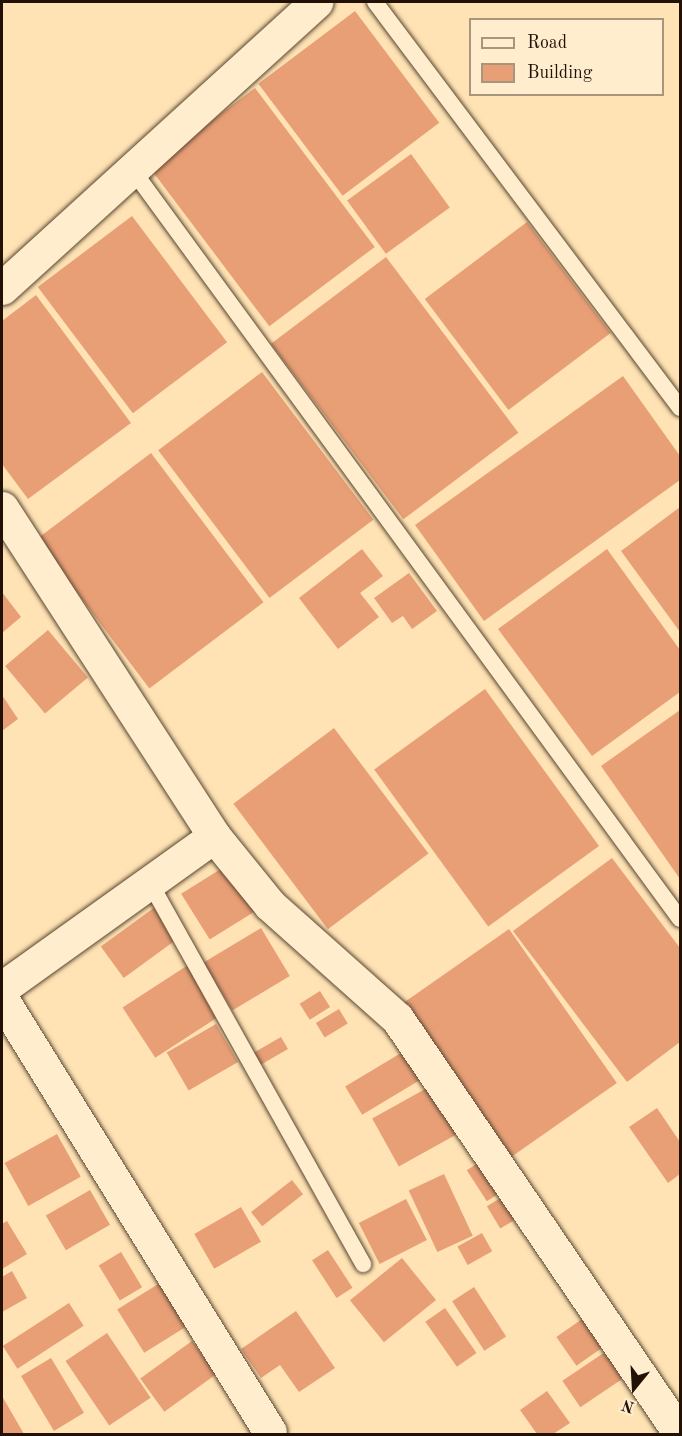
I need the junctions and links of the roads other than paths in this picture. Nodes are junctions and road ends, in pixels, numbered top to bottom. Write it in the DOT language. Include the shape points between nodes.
graph roads {
  1 [pos="316,2"];
  2 [pos="375,2"];
  3 [pos="134,172"];
  4 [pos="2,288"];
  5 [pos="681,408"];
  6 [pos="2,508"];
  7 [pos="214,836"];
  8 [pos="149,881"];
  9 [pos="681,919"];
  10 [pos="2,988"];
  11 [pos="2,999"];
  12 [pos="363,1264"];
  13 [pos="270,1432"];
  14 [pos="680,1434"];
  1 -- 3 [label="street"];
  2 -- 5 [label="lane"];
  3 -- 4 [label="street"];
  3 -- 9 [label="lane"];
  6 -- 7 [label="street"];
  7 -- 8 [label="street"];
  7 -- 14 [label="street" via="270,905 397,1018"];
  8 -- 10 [label="street"];
  8 -- 12 [label="lane"];
  11 -- 13 [label="street"];
}
